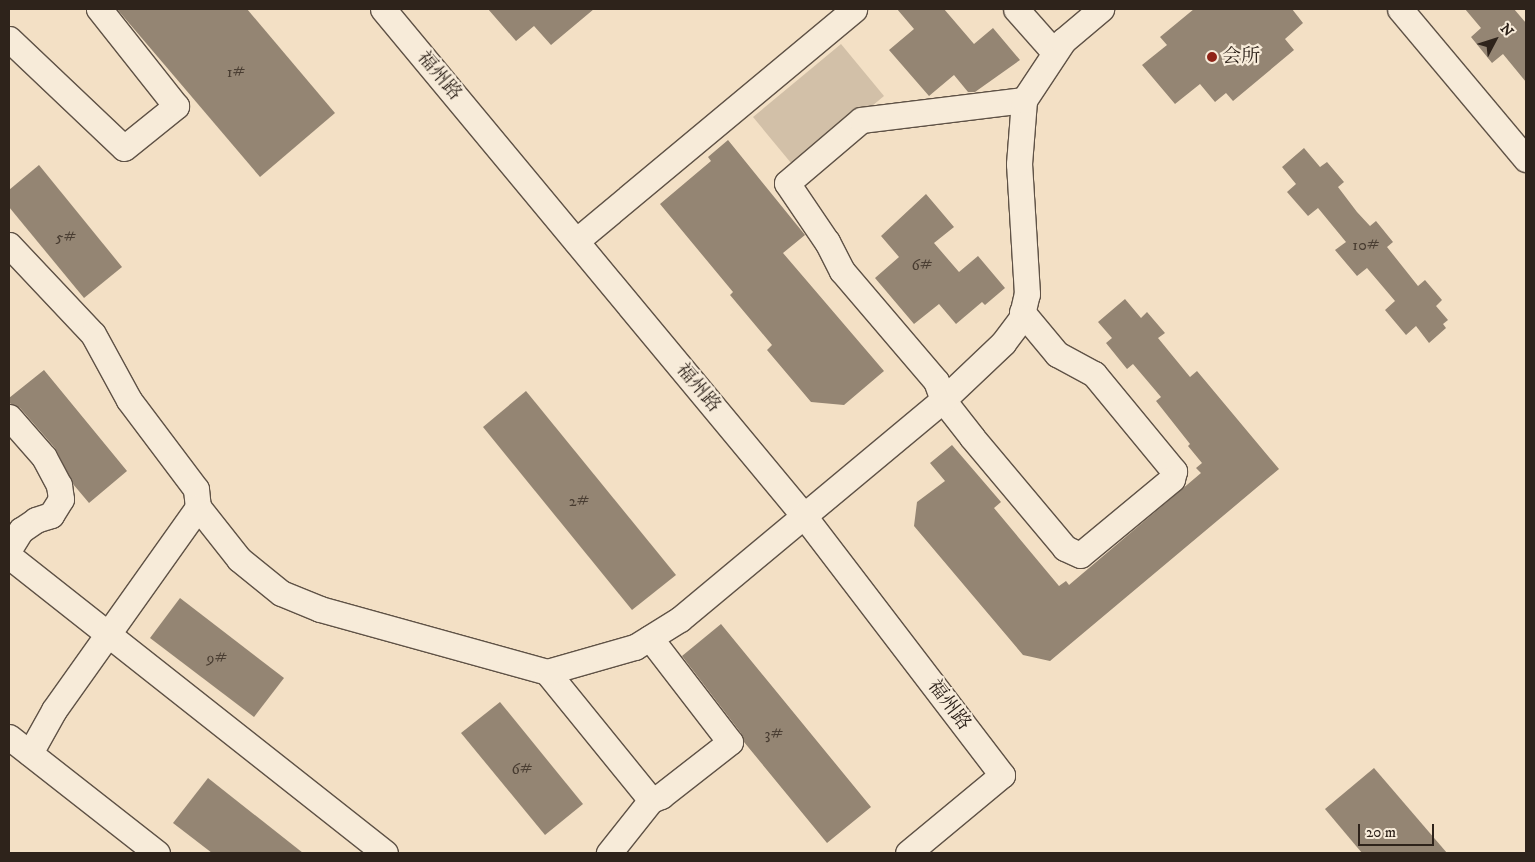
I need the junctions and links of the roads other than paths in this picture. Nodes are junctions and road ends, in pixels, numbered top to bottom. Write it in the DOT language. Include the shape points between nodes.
graph roads {
  1 [pos="99,9"];
  2 [pos="383,9"];
  3 [pos="854,9"];
  4 [pos="1016,9"];
  5 [pos="1101,9"];
  6 [pos="1400,9"];
  7 [pos="9,40"];
  8 [pos="1054,52"];
  9 [pos="1024,100"];
  10 [pos="1526,159"];
  11 [pos="576,241"];
  12 [pos="9,245"];
  13 [pos="1022,312"];
  14 [pos="943,400"];
  15 [pos="9,417"];
  16 [pos="198,508"];
  17 [pos="804,516"];
  18 [pos="9,549"];
  19 [pos="9,556"];
  20 [pos="108,635"];
  21 [pos="650,638"];
  22 [pos="547,672"];
  23 [pos="9,737"];
  24 [pos="30,753"];
  25 [pos="651,800"];
  26 [pos="157,853"];
  27 [pos="385,853"];
  28 [pos="609,853"];
  29 [pos="908,853"];
  1 -- 7 [label="street" via="176,106 124,148"];
  2 -- 11 [label="street, 福州路"];
  3 -- 11 [label="street"];
  4 -- 8 [label="street"];
  5 -- 8 [label="street"];
  6 -- 10 [label="street"];
  8 -- 9 [label="street"];
  9 -- 13 [label="street" via="1019,164 1028,294"];
  9 -- 14 [label="street" via="861,120 787,183 827,242 842,271 936,381"];
  11 -- 17 [label="street, 福州路"];
  12 -- 16 [label="street" via="93,334 129,400 196,490"];
  13 -- 14 [label="street" via="1003,342"];
  13 -- 14 [label="street" via="1057,354 1094,374 1170,464 1174,471 1172,479 1080,555 1074,554 1065,548"];
  14 -- 17 [label="street"];
  15 -- 18 [label="street" via="44,457 59,485 61,499 51,515 21,530"];
  16 -- 20 [label="street"];
  16 -- 22 [label="street" via="239,559 281,593 320,609"];
  17 -- 21 [label="street" via="680,619"];
  17 -- 29 [label="street, 福州路" via="1002,775"];
  19 -- 20 [label="street"];
  20 -- 24 [label="street" via="54,710"];
  20 -- 27 [label="street"];
  21 -- 22 [label="street" via="635,647"];
  21 -- 25 [label="street" via="730,742 661,796"];
  22 -- 25 [label="street"];
  23 -- 24 [label="street"];
  24 -- 26 [label="street"];
  25 -- 28 [label="street"];
}
